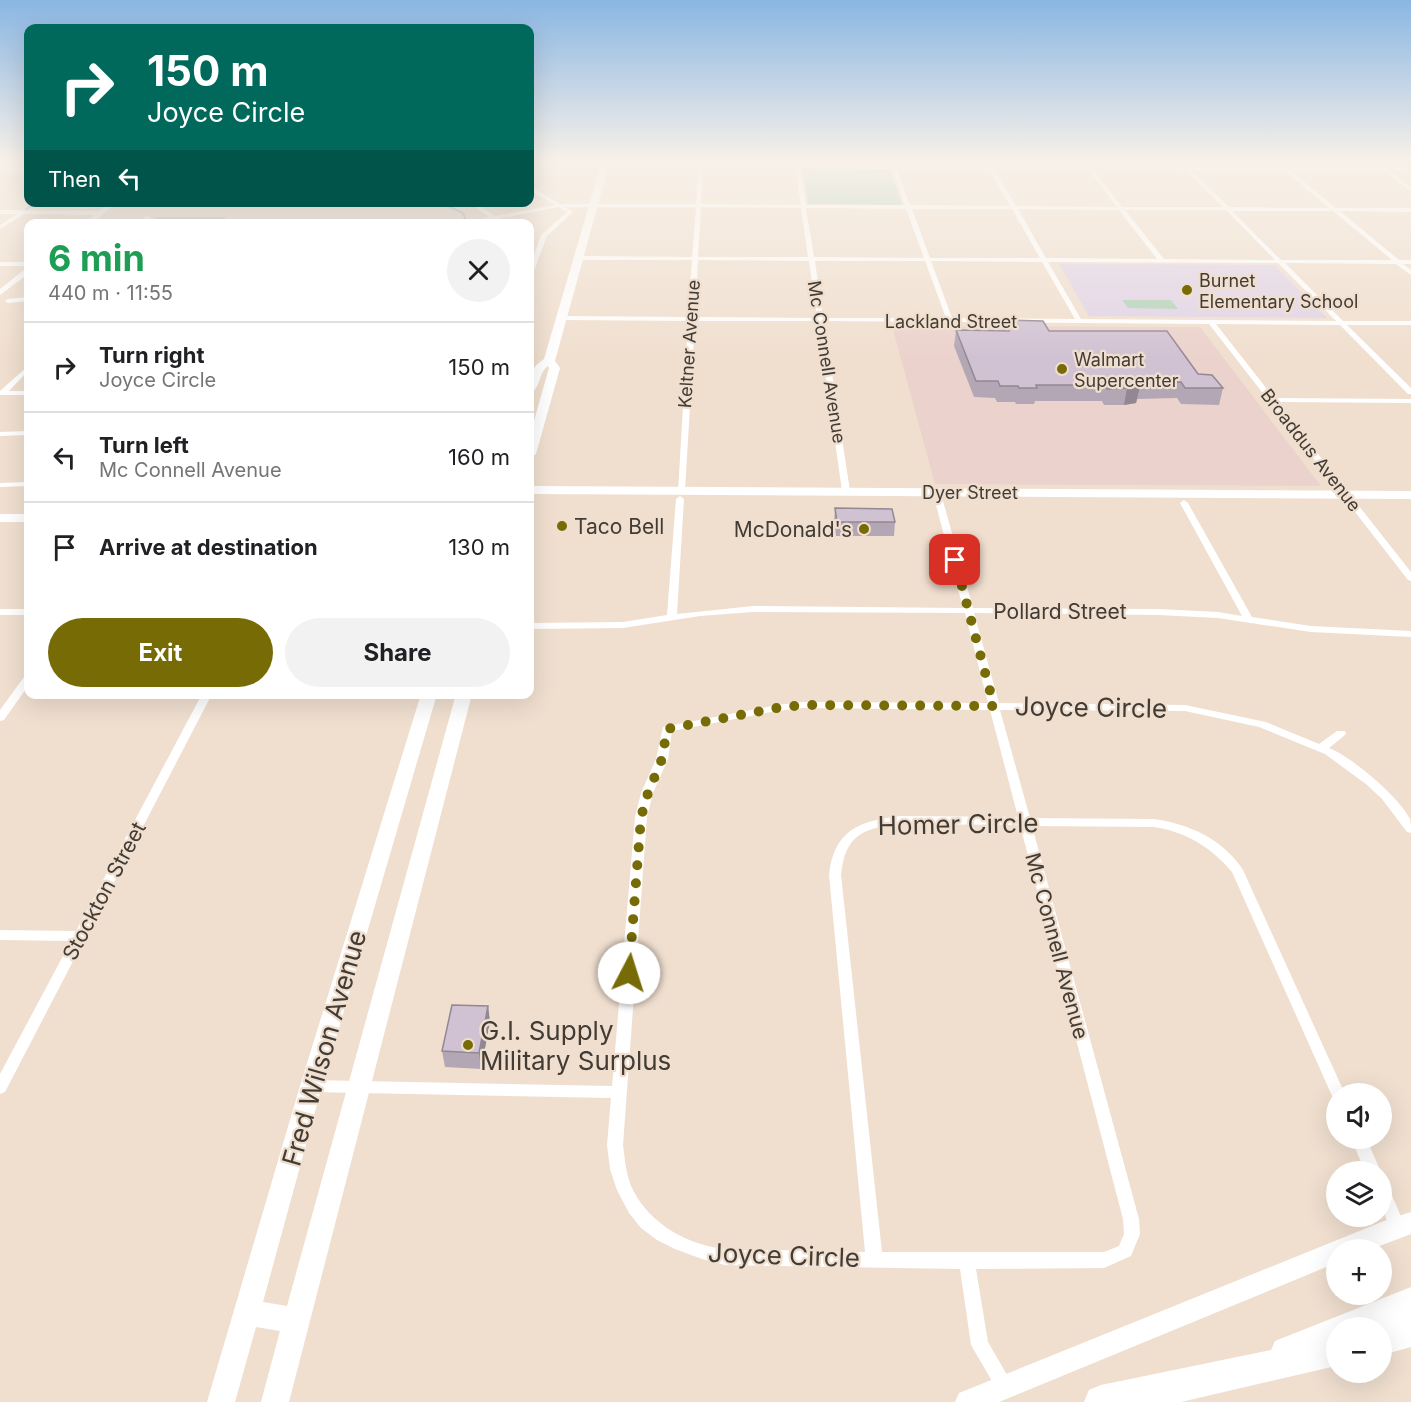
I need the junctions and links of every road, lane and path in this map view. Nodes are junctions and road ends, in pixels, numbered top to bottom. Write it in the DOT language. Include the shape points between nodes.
graph roads {
  1 [pos="554,226"];
  2 [pos="588,226"];
  3 [pos="697,226"];
  4 [pos="806,226"];
  5 [pos="916,226"];
  6 [pos="1025,226"];
  7 [pos="1135,226"];
  8 [pos="1245,226"];
  9 [pos="1355,226"];
  10 [pos="579,258"];
  11 [pos="695,259"];
  12 [pos="811,260"];
  13 [pos="928,260"];
  14 [pos="1045,261"];
  15 [pos="1162,261"];
  16 [pos="534,262"];
  17 [pos="1280,262"];
  18 [pos="1398,262"];
  19 [pos="1411,262"];
  20 [pos="0,264"];
  21 [pos="24,264"];
  22 [pos="1411,273"];
  23 [pos="24,274"];
  24 [pos="0,293"];
  25 [pos="24,299"];
  26 [pos="8,301"];
  27 [pos="562,318"];
  28 [pos="691,319"];
  29 [pos="820,320"];
  30 [pos="950,321"];
  31 [pos="1079,321"];
  32 [pos="1211,322"];
  33 [pos="1342,323"];
  34 [pos="1411,323"];
  35 [pos="549,361"];
  36 [pos="24,372"];
  37 [pos="534,379"];
  38 [pos="1411,392"];
  39 [pos="1,393"];
  40 [pos="24,393"];
  41 [pos="1272,400"];
  42 [pos="1411,401"];
  43 [pos="24,433"];
  44 [pos="0,434"];
  45 [pos="534,440"];
  46 [pos="0,484"];
  47 [pos="24,484"];
  48 [pos="534,490"];
  49 [pos="846,491"];
  50 [pos="990,492"];
  51 [pos="680,495"];
  52 [pos="1411,495"];
  53 [pos="534,498"];
  54 [pos="1181,498"];
  55 [pos="1350,499"];
  56 [pos="796,500"];
  57 [pos="939,501"];
  58 [pos="1411,504"];
  59 [pos="0,508"];
  60 [pos="24,509"];
  61 [pos="0,518"];
  62 [pos="24,518"];
  63 [pos="1411,578"];
  64 [pos="967,610"];
  65 [pos="0,612"];
  66 [pos="24,612"];
  67 [pos="672,617"];
  68 [pos="1248,618"];
  69 [pos="534,626"];
  70 [pos="1411,633"];
  71 [pos="24,684"];
  72 [pos="204,699"];
  73 [pos="427,699"];
  74 [pos="463,699"];
  75 [pos="994,706"];
  76 [pos="0,718"];
  77 [pos="1341,733"];
  78 [pos="1321,748"];
  79 [pos="1024,821"];
  80 [pos="1411,829"];
  81 [pos="0,935"];
  82 [pos="80,936"];
  83 [pos="1333,1083"];
  84 [pos="311,1086"];
  85 [pos="359,1087"];
  86 [pos="0,1088"];
  87 [pos="619,1092"];
  88 [pos="1392,1206"];
  89 [pos="1404,1224"];
  90 [pos="1368,1239"];
  91 [pos="1125,1251"];
  92 [pos="1326,1256"];
  93 [pos="874,1258"];
  94 [pos="967,1261"];
  95 [pos="1411,1302"];
  96 [pos="247,1313"];
  97 [pos="1374,1317"];
  98 [pos="297,1321"];
  99 [pos="1411,1331"];
  100 [pos="1326,1335"];
  101 [pos="1392,1336"];
  102 [pos="1326,1352"];
  103 [pos="1005,1387"];
  104 [pos="221,1402"];
  105 [pos="275,1402"];
  106 [pos="968,1402"];
  107 [pos="1101,1402"];
  108 [pos="1165,1402"];
  1 -- 16 [label="street" via="544,236"];
  2 -- 10 [label="main road"];
  3 -- 11 [label="street, Keltner Avenue"];
  4 -- 12 [label="street, Mc Connell Avenue"];
  5 -- 13 [label="street"];
  6 -- 14 [label="street"];
  7 -- 15 [label="street"];
  8 -- 17 [label="street"];
  9 -- 18 [label="street"];
  10 -- 11 [label="street"];
  10 -- 27 [label="main road"];
  11 -- 12 [label="street"];
  11 -- 28 [label="street, Keltner Avenue"];
  12 -- 13 [label="street"];
  12 -- 29 [label="street, Mc Connell Avenue"];
  13 -- 14 [label="street"];
  13 -- 30 [label="street"];
  14 -- 15 [label="street"];
  14 -- 31 [label="street"];
  15 -- 17 [label="street"];
  17 -- 18 [label="street"];
  17 -- 33 [label="street"];
  18 -- 19 [label="street"];
  18 -- 22 [label="street"];
  20 -- 21 [label="street"];
  23 -- 24 [label="street"];
  25 -- 26 [label="street"];
  27 -- 28 [label="street, Lackland Street"];
  27 -- 35 [label="main road"];
  28 -- 29 [label="street, Lackland Street"];
  28 -- 51 [label="street, Keltner Avenue"];
  29 -- 30 [label="street, Lackland Street"];
  29 -- 49 [label="street, Mc Connell Avenue"];
  30 -- 31 [label="street, Lackland Street"];
  31 -- 32 [label="street, Lackland Street"];
  32 -- 33 [label="street, Lackland Street"];
  32 -- 41 [label="street, Broaddus Avenue"];
  33 -- 34 [label="street, Lackland Street"];
  33 -- 38 [label="street"];
  35 -- 37 [label="main road" via="538,368"];
  35 -- 45 [label="main road" via="555,368"];
  36 -- 39 [label="street"];
  39 -- 40 [label="street"];
  41 -- 42 [label="street"];
  41 -- 55 [label="street, Broaddus Avenue"];
  43 -- 44 [label="street"];
  46 -- 47 [label="street"];
  48 -- 51 [label="main road, Dyer Street"];
  49 -- 50 [label="main road, Dyer Street"];
  49 -- 51 [label="main road, Dyer Street"];
  49 -- 56 [label="main road" via="842,496"];
  50 -- 54 [label="main road, Dyer Street"];
  50 -- 57 [label="main road" via="941,497"];
  51 -- 53 [label="main road, Dyer Street"];
  51 -- 56 [label="main road, Dyer Street"];
  51 -- 67 [label="street, Keltner Avenue"];
  52 -- 55 [label="main road, Dyer Street"];
  54 -- 55 [label="main road, Dyer Street"];
  54 -- 57 [label="main road, Dyer Street" via="1115,502"];
  54 -- 68 [label="street"];
  55 -- 58 [label="main road, Dyer Street"];
  55 -- 63 [label="street, Broaddus Avenue"];
  56 -- 57 [label="main road, Dyer Street"];
  57 -- 64 [label="street, Mc Connell Avenue"];
  59 -- 60 [label="main road"];
  61 -- 62 [label="main road"];
  64 -- 67 [label="street, Pollard Street" via="753,609"];
  64 -- 68 [label="street, Pollard Street" via="1190,612"];
  64 -- 75 [label="street, Mc Connell Avenue"];
  65 -- 66 [label="street"];
  67 -- 69 [label="street, Pollard Street" via="606,626"];
  68 -- 70 [label="street, Pollard Street" via="1311,629"];
  71 -- 76 [label="street"];
  72 -- 82 [label="street, Stockton Street"];
  73 -- 84 [label="main road, Fred Wilson Avenue"];
  74 -- 85 [label="main road, Fred Wilson Avenue"];
  75 -- 78 [label="street, Joyce Circle" via="1185,708 1262,724"];
  75 -- 79 [label="street, Mc Connell Avenue"];
  75 -- 87 [label="street, Joyce Circle" via="803,705 667,729 662,759 641,817"];
  77 -- 78 [label="street"];
  78 -- 80 [label="street, Joyce Circle" via="1370,781"];
  79 -- 83 [label="street, Homer Circle" via="1166,824 1204,839 1224,852 1249,893"];
  79 -- 91 [label="street, Mc Connell Avenue" via="1131,1219 1132,1234"];
  79 -- 93 [label="street, Homer Circle" via="900,820 872,824 845,841 839,855 835,875"];
  81 -- 82 [label="street"];
  82 -- 86 [label="street, Stockton Street"];
  84 -- 85 [label="street"];
  84 -- 96 [label="main road, Fred Wilson Avenue"];
  85 -- 87 [label="street"];
  85 -- 98 [label="main road, Fred Wilson Avenue"];
  87 -- 93 [label="street, Joyce Circle" via="616,1167 635,1208 664,1236 696,1251 725,1257"];
  88 -- 89 [label="street"];
  89 -- 90 [label="main road"];
  91 -- 94 [label="street, Joyce Circle" via="1104,1260"];
  92 -- 103 [label="main road"];
  93 -- 94 [label="street, Joyce Circle"];
  94 -- 103 [label="street" via="980,1346"];
  95 -- 97 [label="highway"];
  96 -- 98 [label="main road"];
  96 -- 104 [label="main road, Fred Wilson Avenue"];
  98 -- 105 [label="main road, Fred Wilson Avenue"];
  99 -- 101 [label="highway"];
  100 -- 108 [label="highway"];
  102 -- 107 [label="highway"];
  103 -- 106 [label="main road"];
}
